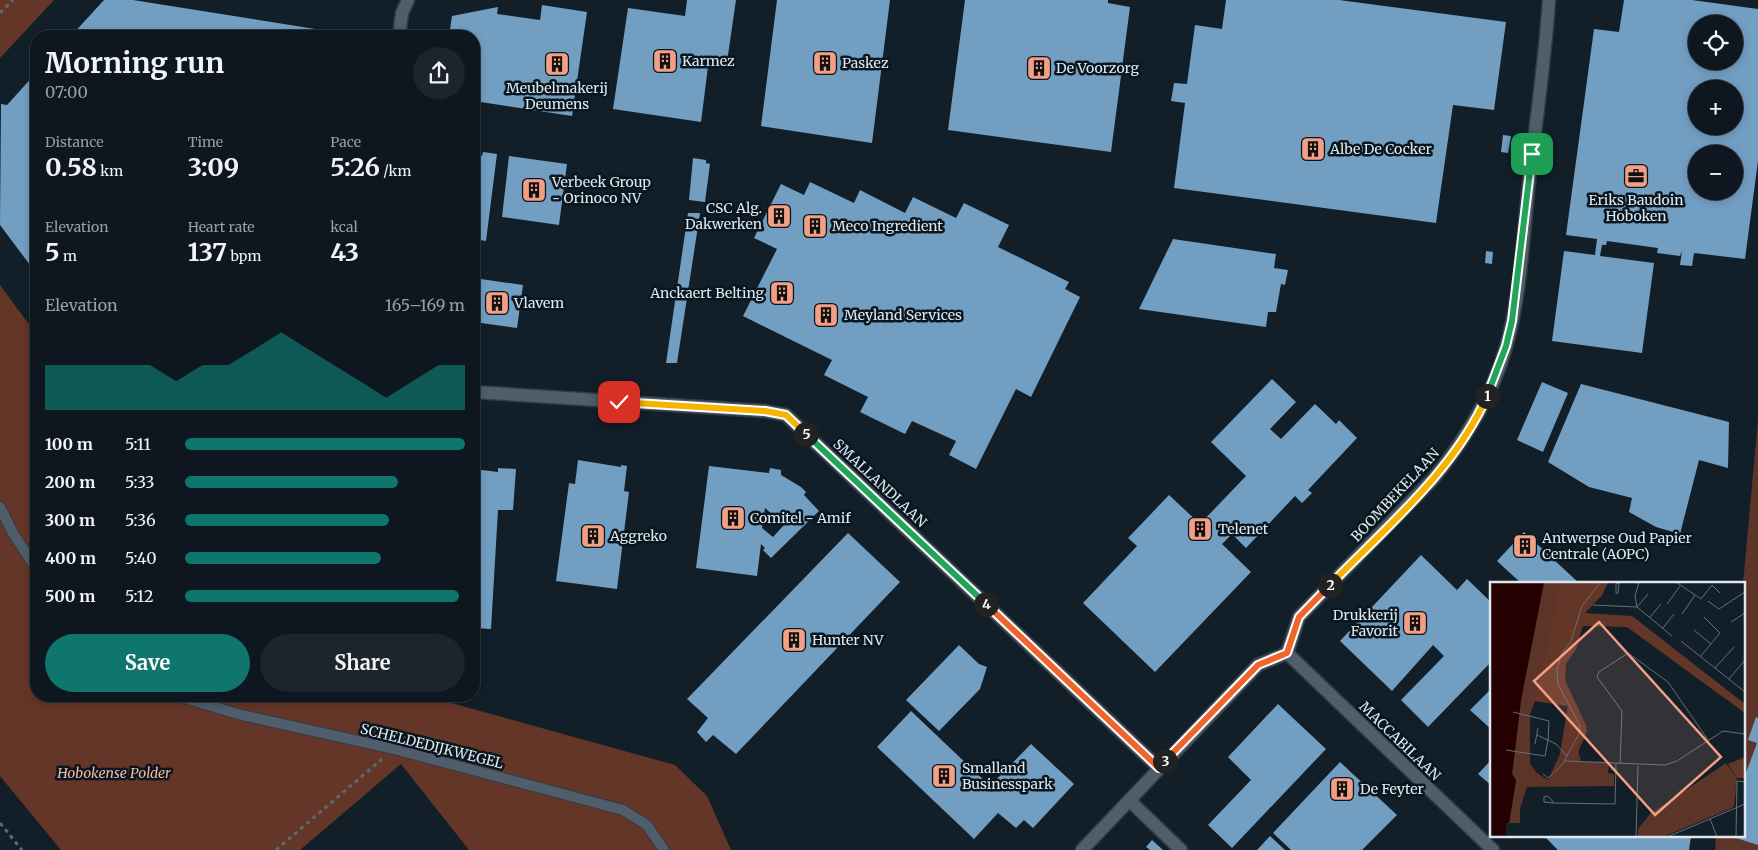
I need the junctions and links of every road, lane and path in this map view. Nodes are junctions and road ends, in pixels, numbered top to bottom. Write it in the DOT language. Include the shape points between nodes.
graph roads {
  1 [pos="13,0"];
  2 [pos="408,0"];
  3 [pos="1549,0"];
  4 [pos="0,13"];
  5 [pos="400,30"];
  6 [pos="480,392"];
  7 [pos="0,508"];
  8 [pos="30,559"];
  9 [pos="1287,653"];
  10 [pos="198,702"];
  11 [pos="394,749"];
  12 [pos="1159,768"];
  13 [pos="1130,801"];
  14 [pos="0,823"];
  15 [pos="22,850"];
  16 [pos="276,850"];
  17 [pos="664,850"];
  18 [pos="1082,850"];
  19 [pos="1181,850"];
  20 [pos="1493,850"];
  1 -- 4 [label="path"];
  2 -- 5 [label="street"];
  3 -- 9 [label="street, BOOMBEKELAAN" via="1517,284 1498,373 1485,402 1453,455 1299,617"];
  6 -- 12 [label="street, SMALLANDLAAN" via="786,415"];
  7 -- 8 [label="lane"];
  9 -- 12 [label="street" via="1258,665"];
  9 -- 20 [label="street, MACCABILAAN"];
  10 -- 11 [label="lane, SCHELDEDIJKWEGEL"];
  11 -- 16 [label="path"];
  11 -- 17 [label="lane, SCHELDEDIJKWEGEL" via="623,810 647,825"];
  12 -- 13 [label="street"];
  13 -- 18 [label="street"];
  13 -- 19 [label="street"];
  14 -- 15 [label="path"];
}
